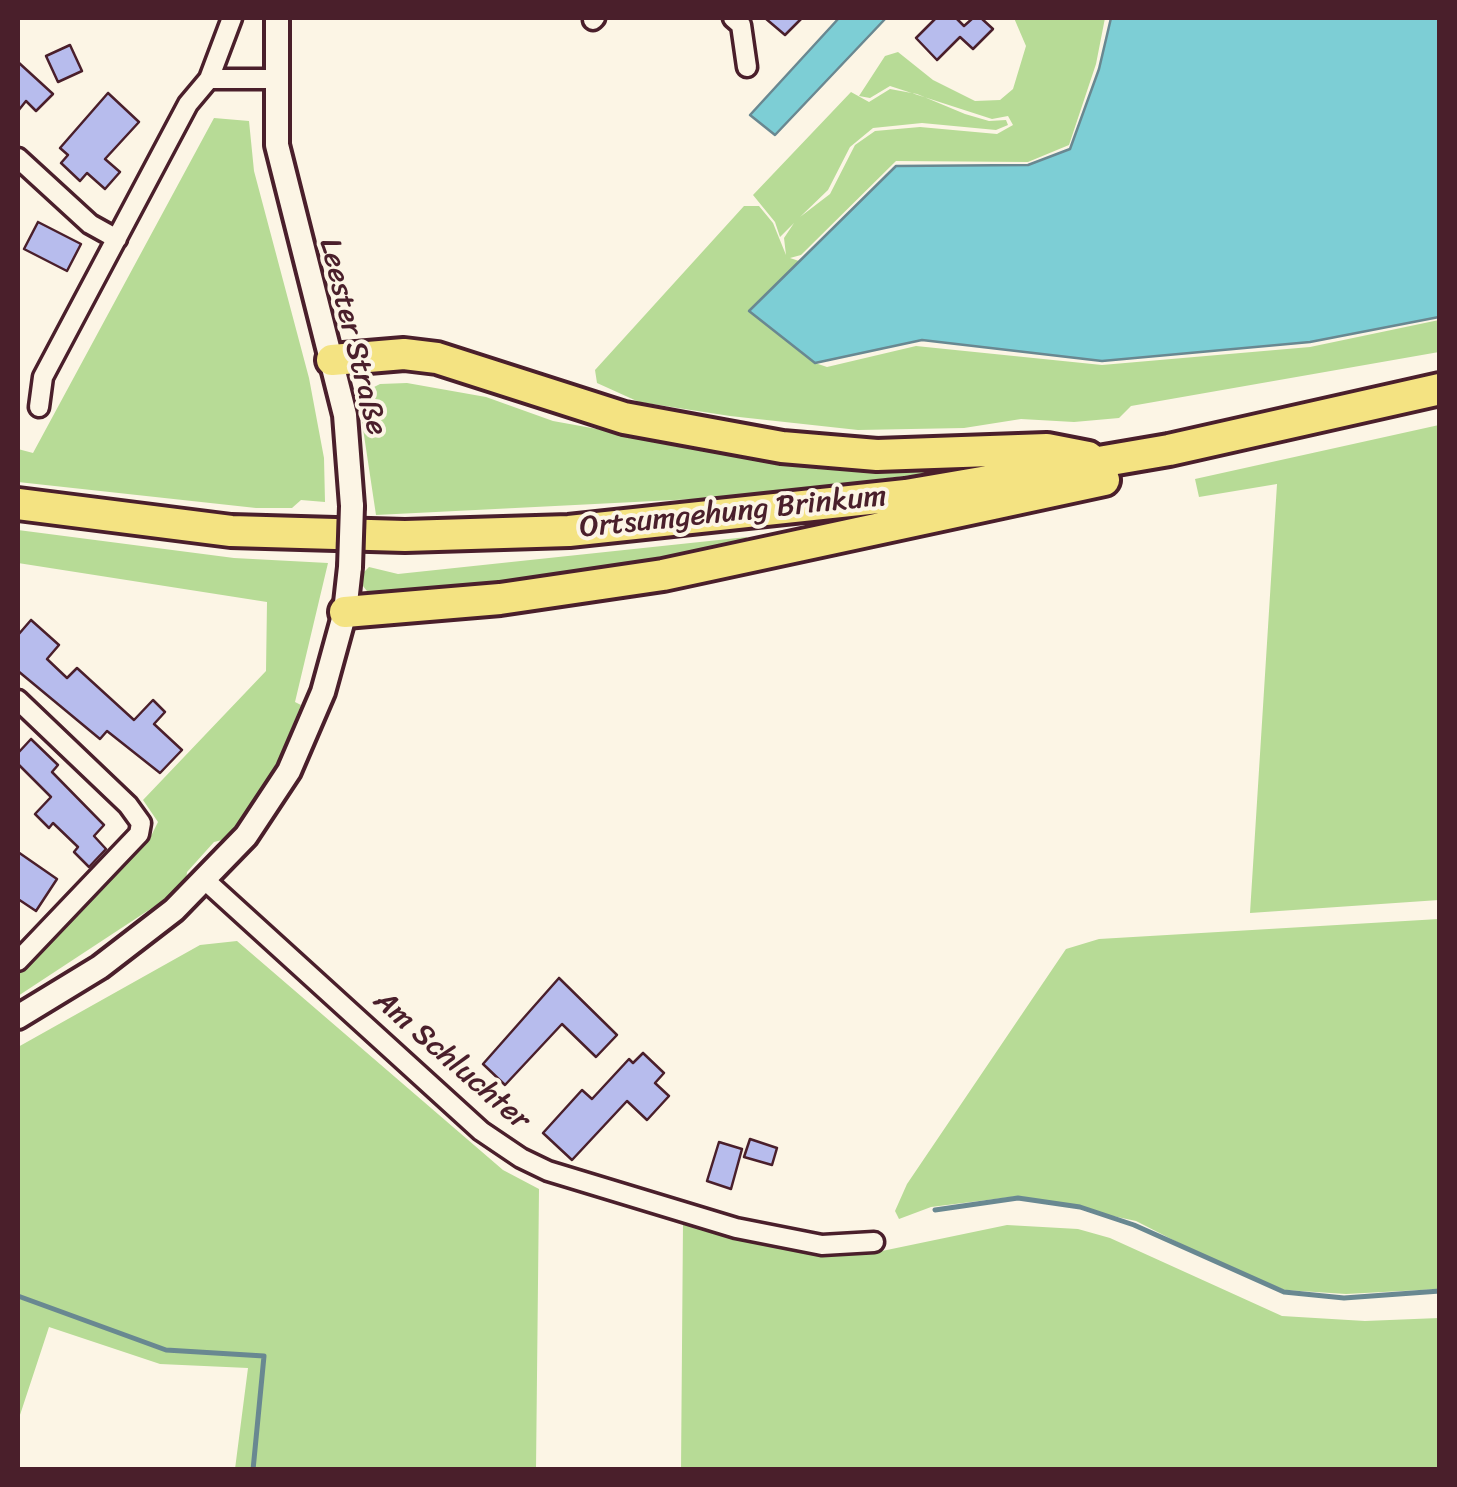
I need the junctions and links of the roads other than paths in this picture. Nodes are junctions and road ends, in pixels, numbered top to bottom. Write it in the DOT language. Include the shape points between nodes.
graph roads {
  1 [pos="232,18"];
  2 [pos="277,18"];
  3 [pos="733,18"];
  4 [pos="746,67"];
  5 [pos="209,79"];
  6 [pos="274,79"];
  7 [pos="18,158"];
  8 [pos="116,239"];
  9 [pos="332,360"];
  10 [pos="1440,389"];
  11 [pos="40,407"];
  12 [pos="1169,450"];
  13 [pos="1110,460"];
  14 [pos="18,504"];
  15 [pos="344,612"];
  16 [pos="18,700"];
  17 [pos="206,880"];
  18 [pos="18,961"];
  19 [pos="18,1017"];
  20 [pos="874,1242"];
  1 -- 5 [label="street"];
  2 -- 6 [label="street, Leester Straße"];
  3 -- 4 [label="street" via="740,24"];
  5 -- 6 [label="street"];
  5 -- 8 [label="street" via="157,156"];
  6 -- 9 [label="street, Leester Straße" via="284,188"];
  7 -- 8 [label="street" via="90,224"];
  8 -- 11 [label="street" via="43,377"];
  9 -- 13 [label="highway" via="438,358 624,418 782,447 894,455 1046,449"];
  9 -- 15 [label="street, Leester Straße, bridge" via="348,436 352,506"];
  10 -- 12 [label="highway, Ortsumgehung Brinkum"];
  12 -- 13 [label="highway, Ortsumgehung Brinkum"];
  12 -- 15 [label="highway" via="1102,481 827,543 500,599"];
  13 -- 14 [label="highway, Ortsumgehung Brinkum" via="837,504 569,531 232,531"];
  15 -- 17 [label="street, Leester Straße" via="323,692 288,771 246,836"];
  16 -- 18 [label="street" via="141,823 139,834"];
  17 -- 19 [label="street, Leester Straße" via="100,968"];
  17 -- 20 [label="street, Am Schluchter" via="482,1132 521,1158 765,1236 822,1246"];
}
